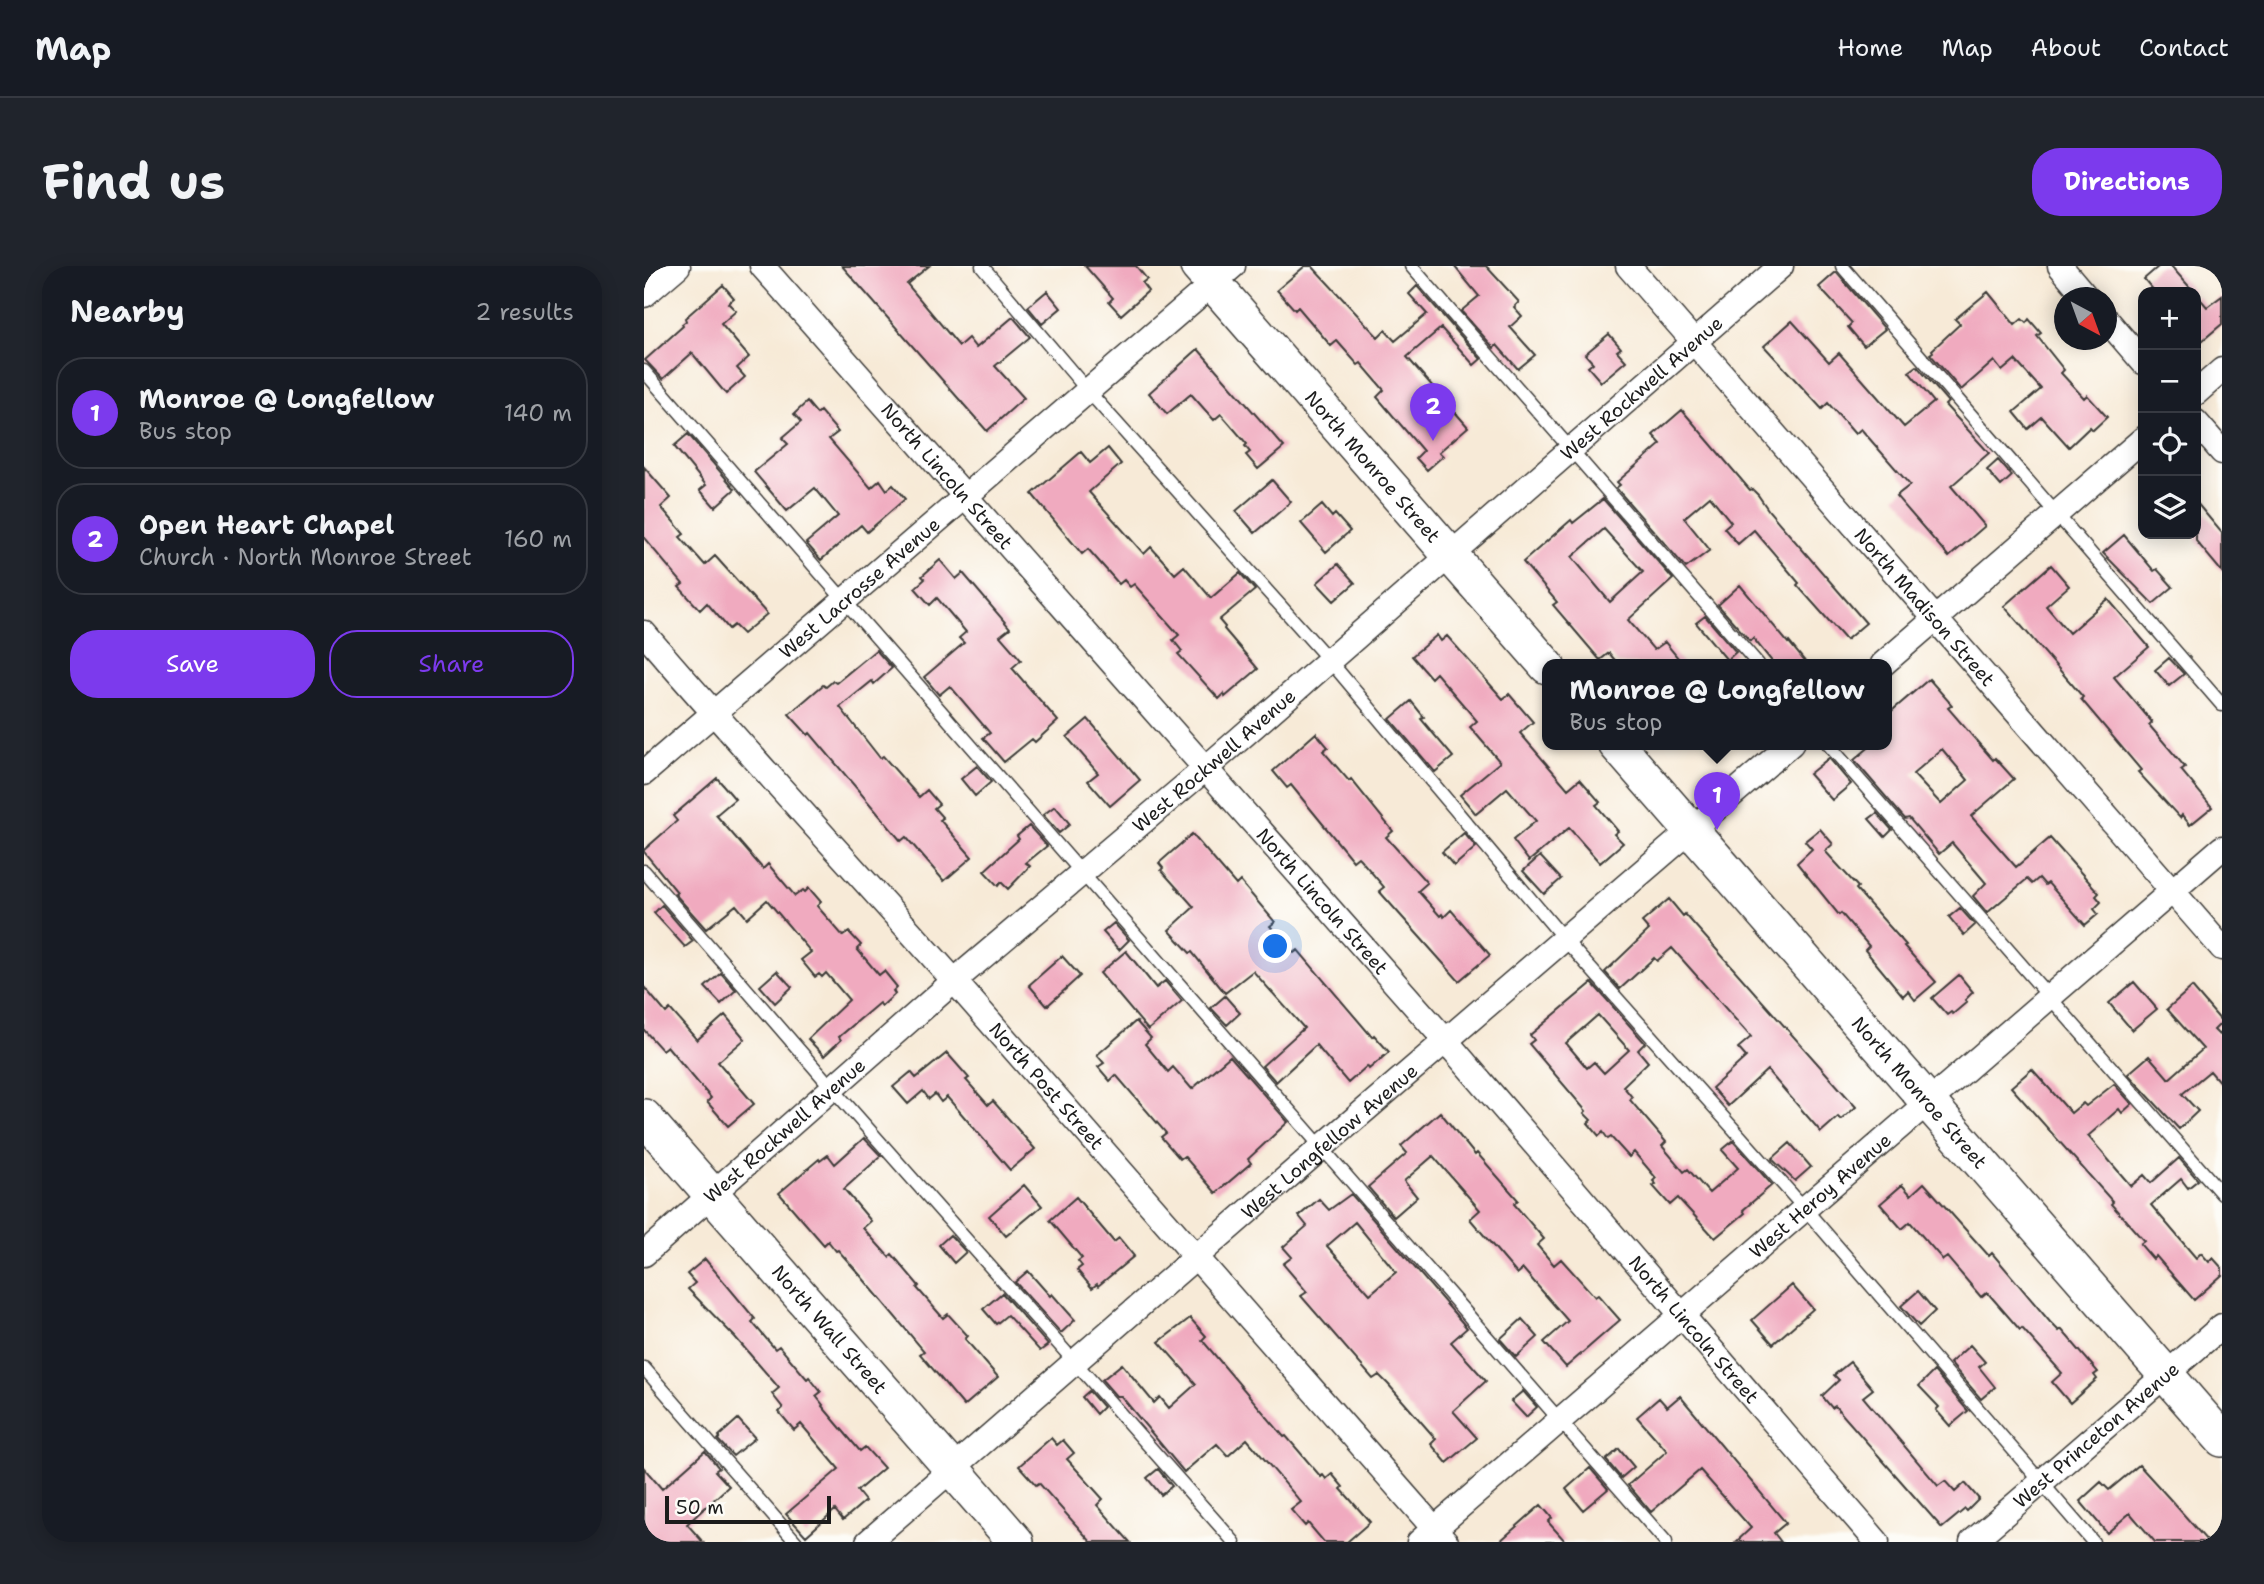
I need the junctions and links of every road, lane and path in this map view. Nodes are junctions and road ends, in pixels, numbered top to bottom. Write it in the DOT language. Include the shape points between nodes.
graph roads {
  1 [pos="678,266"];
  2 [pos="762,266"];
  3 [pos="982,266"];
  4 [pos="1411,266"];
  5 [pos="1628,266"];
  6 [pos="1781,266"];
  7 [pos="1842,266"];
  8 [pos="2060,266"];
  9 [pos="1214,272"];
  10 [pos="2078,287"];
  11 [pos="644,295"];
  12 [pos="2117,332"];
  13 [pos="1695,341"];
  14 [pos="2138,356"];
  15 [pos="2222,370"];
  16 [pos="644,371"];
  17 [pos="2201,389"];
  18 [pos="1088,391"];
  19 [pos="2201,428"];
  20 [pos="2138,443"];
  21 [pos="1571,448"];
  22 [pos="2222,452"];
  23 [pos="967,497"];
  24 [pos="2057,513"];
  25 [pos="1450,556"];
  26 [pos="845,601"];
  27 [pos="1935,618"];
  28 [pos="644,633"];
  29 [pos="1754,659"];
  30 [pos="1888,659"];
  31 [pos="1330,660"];
  32 [pos="1542,660"];
  33 [pos="2222,705"];
  34 [pos="713,714"];
  35 [pos="1621,750"];
  36 [pos="1784,750"];
  37 [pos="1833,750"];
  38 [pos="1205,769"];
  39 [pos="644,773"];
  40 [pos="1692,831"];
  41 [pos="2222,848"];
  42 [pos="644,871"];
  43 [pos="1082,873"];
  44 [pos="2173,890"];
  45 [pos="1565,940"];
  46 [pos="2222,948"];
  47 [pos="954,981"];
  48 [pos="2050,997"];
  49 [pos="1446,1041"];
  50 [pos="832,1088"];
  51 [pos="1929,1102"];
  52 [pos="644,1117"];
  53 [pos="1322,1147"];
  54 [pos="711,1194"];
  55 [pos="2222,1194"];
  56 [pos="1805,1209"];
  57 [pos="644,1254"];
  58 [pos="1197,1256"];
  59 [pos="1682,1317"];
  60 [pos="2222,1326"];
  61 [pos="1075,1363"];
  62 [pos="644,1368"];
  63 [pos="2165,1375"];
  64 [pos="1561,1420"];
  65 [pos="2222,1439"];
  66 [pos="952,1469"];
  67 [pos="2041,1482"];
  68 [pos="1433,1538"];
  69 [pos="796,1542"];
  70 [pos="868,1542"];
  71 [pos="1016,1542"];
  72 [pos="1234,1542"];
  73 [pos="1666,1542"];
  74 [pos="1877,1542"];
  75 [pos="1972,1542"];
  76 [pos="2093,1542"];
  1 -- 11 [label="street"];
  2 -- 23 [label="street, North Lincoln Street"];
  3 -- 18 [label="lane"];
  4 -- 21 [label="lane"];
  5 -- 13 [label="street, North Madison Street"];
  6 -- 13 [label="street, West Rockwell Avenue"];
  7 -- 24 [label="lane"];
  8 -- 10 [label="street"];
  9 -- 18 [label="street, West Lacrosse Avenue"];
  9 -- 25 [label="main road, North Monroe Street"];
  12 -- 14 [label="street"];
  13 -- 21 [label="street, West Rockwell Avenue"];
  13 -- 27 [label="street, North Madison Street"];
  15 -- 17 [label="street"];
  16 -- 26 [label="lane"];
  18 -- 23 [label="street, West Lacrosse Avenue"];
  18 -- 31 [label="lane"];
  19 -- 22 [label="street"];
  20 -- 24 [label="street"];
  21 -- 25 [label="street, West Rockwell Avenue"];
  21 -- 29 [label="lane"];
  23 -- 26 [label="street, West Lacrosse Avenue"];
  23 -- 38 [label="street, North Lincoln Street"];
  24 -- 27 [label="street"];
  24 -- 33 [label="lane"];
  25 -- 31 [label="street, West Rockwell Avenue"];
  25 -- 32 [label="main road, North Monroe Street"];
  26 -- 34 [label="street, West Lacrosse Avenue"];
  26 -- 43 [label="lane"];
  27 -- 30 [label="street"];
  27 -- 44 [label="street, North Madison Street"];
  28 -- 34 [label="street, North Post Street"];
  31 -- 38 [label="street, West Rockwell Avenue"];
  31 -- 45 [label="lane"];
  34 -- 39 [label="street, West Lacrosse Avenue"];
  34 -- 47 [label="street, North Post Street"];
  35 -- 40 [label="main road, North Monroe Street"];
  36 -- 40 [label="street, West Longfellow Avenue"];
  37 -- 48 [label="lane"];
  38 -- 43 [label="street, West Rockwell Avenue"];
  38 -- 49 [label="street, North Lincoln Street"];
  40 -- 45 [label="street, West Longfellow Avenue"];
  40 -- 51 [label="main road, North Monroe Street"];
  41 -- 44 [label="street, West Heroy Avenue"];
  42 -- 50 [label="lane"];
  43 -- 47 [label="street, West Rockwell Avenue"];
  43 -- 53 [label="lane"];
  44 -- 46 [label="street, North Madison Street"];
  44 -- 48 [label="street, West Heroy Avenue"];
  45 -- 49 [label="street, West Longfellow Avenue"];
  45 -- 56 [label="lane"];
  47 -- 50 [label="street, West Rockwell Avenue"];
  47 -- 58 [label="street, North Post Street"];
  48 -- 51 [label="street, West Heroy Avenue"];
  48 -- 55 [label="lane"];
  49 -- 53 [label="street, West Longfellow Avenue"];
  49 -- 59 [label="street, North Lincoln Street"];
  50 -- 54 [label="street, West Rockwell Avenue"];
  50 -- 61 [label="lane"];
  51 -- 56 [label="street, West Heroy Avenue"];
  51 -- 63 [label="main road, North Monroe Street"];
  52 -- 54 [label="main road, North Wall Street"];
  53 -- 58 [label="street, West Longfellow Avenue"];
  53 -- 64 [label="lane"];
  54 -- 57 [label="street, West Rockwell Avenue"];
  54 -- 66 [label="main road, North Wall Street"];
  56 -- 59 [label="street, West Heroy Avenue"];
  56 -- 67 [label="lane"];
  58 -- 61 [label="street, West Longfellow Avenue"];
  58 -- 68 [label="street, North Post Street"];
  59 -- 64 [label="street, West Heroy Avenue"];
  59 -- 74 [label="street, North Lincoln Street"];
  60 -- 63 [label="street, West Princeton Avenue"];
  61 -- 66 [label="street, West Longfellow Avenue"];
  61 -- 72 [label="lane"];
  62 -- 69 [label="lane"];
  63 -- 65 [label="main road, North Monroe Street"];
  63 -- 67 [label="street, West Princeton Avenue"];
  64 -- 68 [label="street, West Heroy Avenue"];
  64 -- 73 [label="lane"];
  66 -- 70 [label="street, West Longfellow Avenue"];
  66 -- 71 [label="main road, North Wall Street"];
  67 -- 75 [label="street, West Princeton Avenue"];
  67 -- 76 [label="lane"];
}
